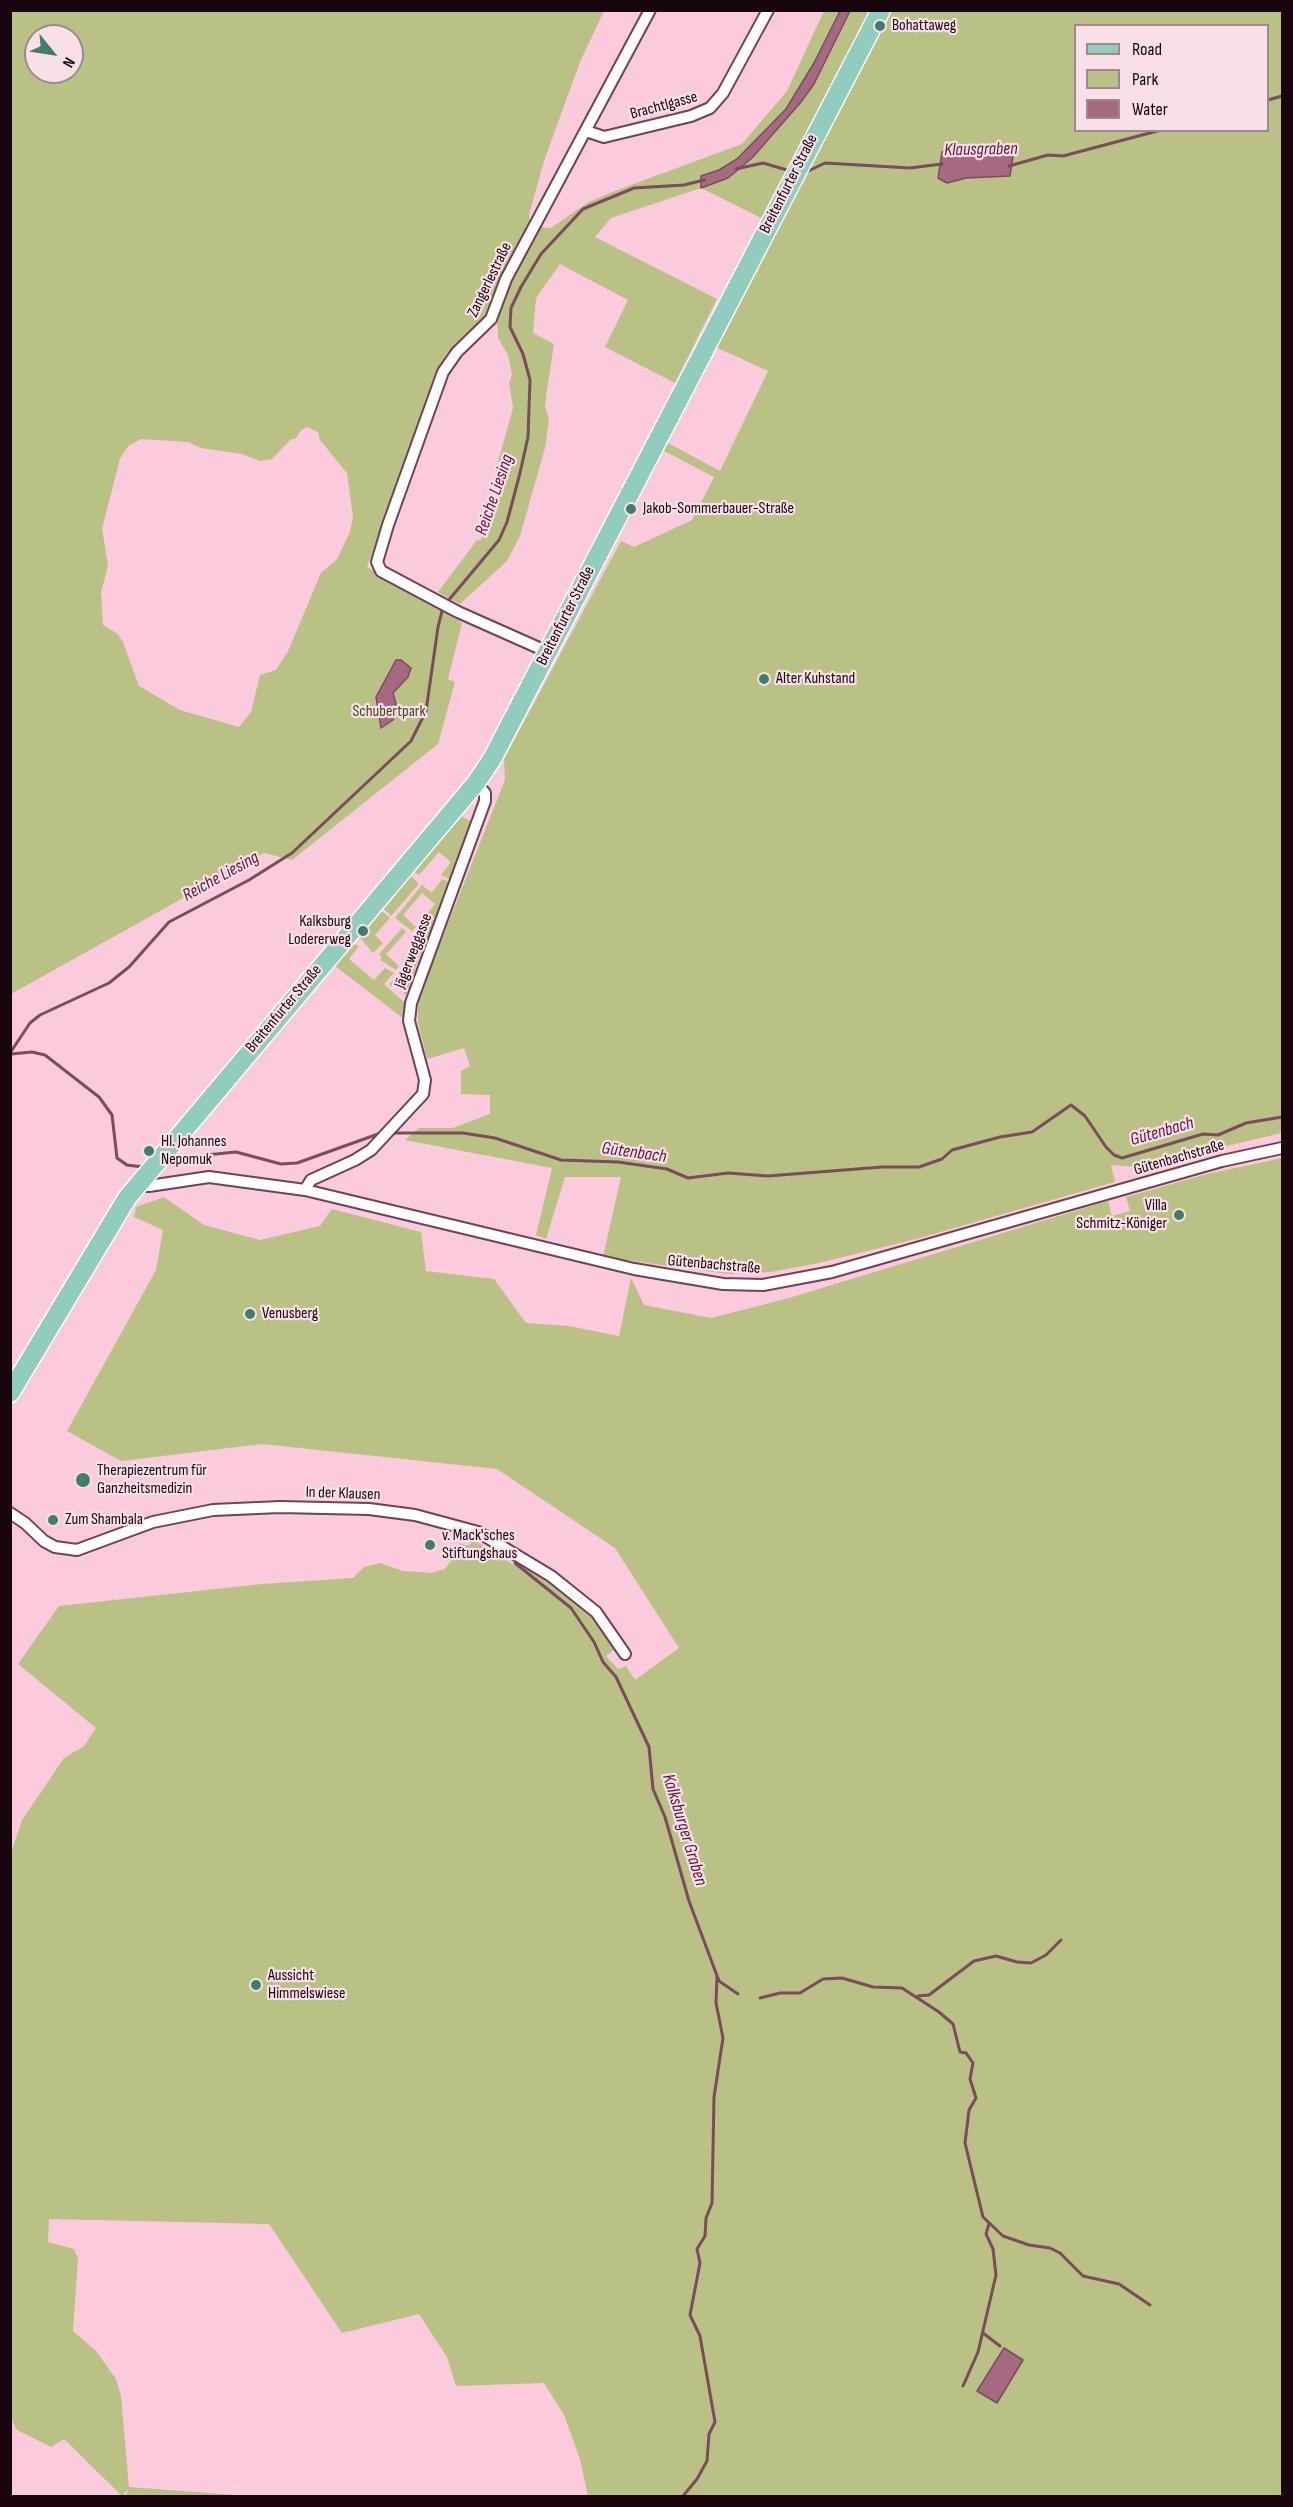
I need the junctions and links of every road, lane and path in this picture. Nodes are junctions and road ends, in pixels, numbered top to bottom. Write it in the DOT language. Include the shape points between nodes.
graph roads {
  1 [pos="650,10"];
  2 [pos="768,10"];
  3 [pos="880,10"];
  4 [pos="586,131"];
  5 [pos="548,652"];
  6 [pos="476,783"];
  7 [pos="1282,1148"];
  8 [pos="140,1181"];
  9 [pos="305,1190"];
  10 [pos="10,1393"];
  11 [pos="10,1513"];
  12 [pos="625,1654"];
  1 -- 4 [label="street, Zangerlestraße"];
  2 -- 4 [label="street, Brachtlgasse" via="723,93 710,108 604,137"];
  3 -- 5 [label="main road, Breitenfurter Straße"];
  4 -- 5 [label="street, Zangerlestraße" via="506,279 491,319 457,352 443,372 377,562 378,568 458,612"];
  5 -- 6 [label="main road, Breitenfurter Straße"];
  6 -- 8 [label="main road, Breitenfurter Straße"];
  6 -- 9 [label="street, Jägerweggasse" via="485,793 485,801 411,1003 409,1021 425,1080 423,1094 378,1143 355,1160 311,1180"];
  7 -- 9 [label="street, Gütenbachstraße" via="1222,1161 832,1272 763,1285 723,1284 634,1269"];
  8 -- 9 [label="street, Gütenbachstraße" via="149,1186 209,1177"];
  8 -- 10 [label="main road"];
  11 -- 12 [label="street, In der Klausen" via="44,1541 77,1550 153,1522 213,1510 369,1509 415,1515 478,1532 551,1576 596,1612"];
}
